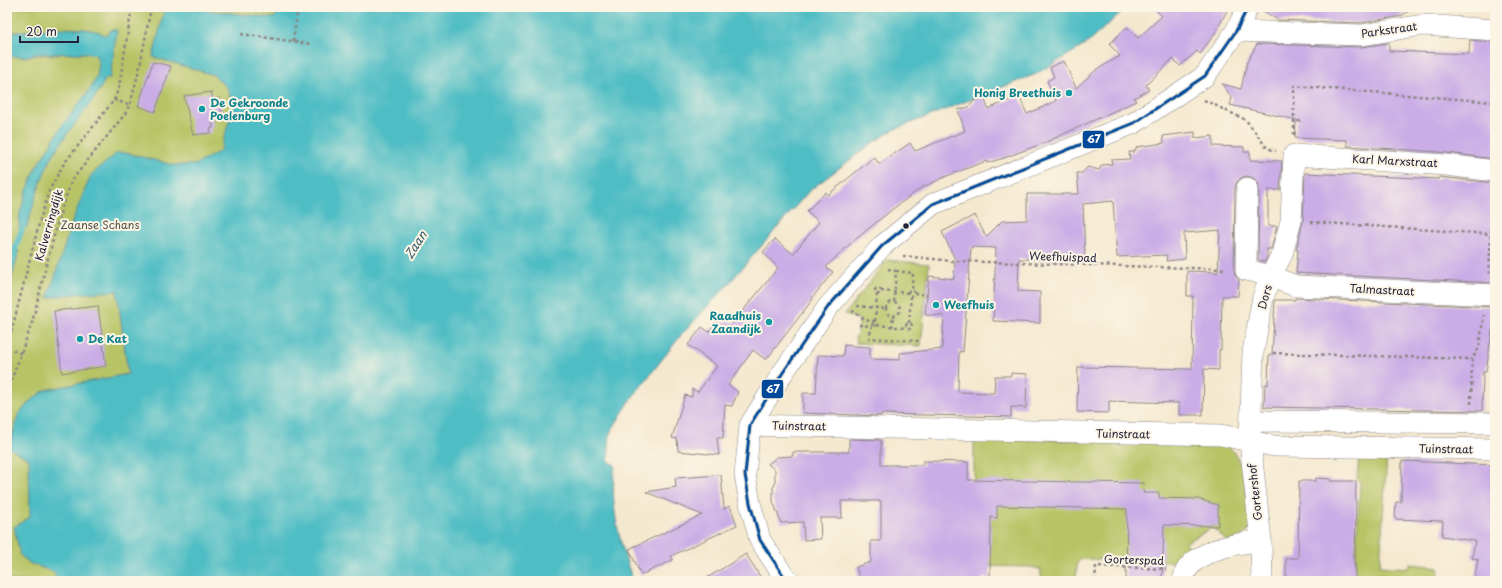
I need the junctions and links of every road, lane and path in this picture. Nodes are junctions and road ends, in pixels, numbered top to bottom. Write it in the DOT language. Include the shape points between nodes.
graph roads {
  1 [pos="132,7"];
  2 [pos="151,7"];
  3 [pos="298,7"];
  4 [pos="1248,7"];
  5 [pos="1495,30"];
  6 [pos="1236,31"];
  7 [pos="241,34"];
  8 [pos="293,41"];
  9 [pos="311,44"];
  10 [pos="1184,90"];
  11 [pos="114,100"];
  12 [pos="1495,102"];
  13 [pos="130,105"];
  14 [pos="1294,155"];
  15 [pos="1495,171"];
  16 [pos="1247,188"];
  17 [pos="1291,221"];
  18 [pos="1490,234"];
  19 [pos="882,246"];
  20 [pos="886,269"];
  21 [pos="1246,270"];
  22 [pos="896,271"];
  23 [pos="1270,278"];
  24 [pos="912,290"];
  25 [pos="881,291"];
  26 [pos="894,292"];
  27 [pos="914,293"];
  28 [pos="877,294"];
  29 [pos="910,294"];
  30 [pos="927,295"];
  31 [pos="1495,295"];
  32 [pos="862,300"];
  33 [pos="894,303"];
  34 [pos="857,306"];
  35 [pos="876,308"];
  36 [pos="887,309"];
  37 [pos="893,316"];
  38 [pos="873,323"];
  39 [pos="909,323"];
  40 [pos="859,325"];
  41 [pos="877,325"];
  42 [pos="892,327"];
  43 [pos="906,328"];
  44 [pos="918,341"];
  45 [pos="7,343"];
  46 [pos="7,348"];
  47 [pos="1253,352"];
  48 [pos="22,354"];
  49 [pos="1472,359"];
  50 [pos="7,392"];
  51 [pos="1251,421"];
  52 [pos="1495,423"];
  53 [pos="750,425"];
  54 [pos="1250,442"];
  55 [pos="1495,449"];
  56 [pos="1261,542"];
  57 [pos="1185,576"];
  58 [pos="789,581"];
  59 [pos="1095,581"];
  60 [pos="1262,581"];
  1 -- 11 [label="path, Kalverringdijk" via="119,87"];
  2 -- 13 [label="path, Kalverringdijk"];
  3 -- 8 [label="path"];
  4 -- 6 [label="street"];
  5 -- 6 [label="street, Parkstraat" via="1423,25 1362,35"];
  6 -- 10 [label="street" via="1205,76"];
  7 -- 8 [label="path"];
  8 -- 9 [label="path"];
  10 -- 14 [label="path" via="1246,120 1267,148"];
  10 -- 19 [label="street" via="1134,123 933,204"];
  11 -- 13 [label="path"];
  11 -- 45 [label="path, Kalverringdijk" via="62,165 49,191"];
  12 -- 14 [label="path" via="1294,86"];
  13 -- 48 [label="path, Kalverringdijk" via="72,180 46,262"];
  14 -- 15 [label="street, Karl Marxstraat" via="1446,165"];
  14 -- 17 [label="street, Dors"];
  16 -- 21 [label="street"];
  17 -- 18 [label="path"];
  17 -- 23 [label="street, Dors" via="1282,254"];
  19 -- 21 [label="path, Weefhuispad" via="897,255 953,262"];
  19 -- 53 [label="street" via="828,307"];
  20 -- 22 [label="path"];
  21 -- 23 [label="street, Talmastraat"];
  22 -- 24 [label="path" via="913,273"];
  22 -- 26 [label="path"];
  23 -- 31 [label="street, Talmastraat" via="1296,286"];
  23 -- 47 [label="street, Dors" via="1263,297"];
  24 -- 27 [label="path"];
  24 -- 29 [label="path"];
  25 -- 26 [label="path"];
  25 -- 28 [label="path"];
  25 -- 28 [label="path" via="879,288 876,289"];
  26 -- 29 [label="path"];
  26 -- 33 [label="path"];
  27 -- 29 [label="path" via="913,296"];
  27 -- 30 [label="path"];
  28 -- 35 [label="path"];
  29 -- 39 [label="path"];
  32 -- 34 [label="path"];
  33 -- 36 [label="path" via="889,304"];
  33 -- 37 [label="path" via="900,310"];
  34 -- 35 [label="path"];
  34 -- 38 [label="path" via="853,312"];
  35 -- 36 [label="path"];
  35 -- 38 [label="path"];
  36 -- 37 [label="path" via="889,315"];
  37 -- 42 [label="path"];
  38 -- 40 [label="path"];
  38 -- 41 [label="path"];
  38 -- 41 [label="path" via="875,327"];
  38 -- 44 [label="path" via="869,338"];
  39 -- 43 [label="path"];
  39 -- 43 [label="path" via="911,328"];
  41 -- 42 [label="path"];
  42 -- 43 [label="path"];
  46 -- 48 [label="path"];
  47 -- 49 [label="path"];
  47 -- 51 [label="street, Dors"];
  48 -- 50 [label="path, Kalverringdijk"];
  51 -- 52 [label="street"];
  51 -- 54 [label="street, Dors"];
  53 -- 54 [label="street, Tuinstraat" via="1221,435"];
  53 -- 58 [label="street" via="745,475 750,503 760,540"];
  54 -- 55 [label="street, Tuinstraat" via="1274,446"];
  54 -- 56 [label="street, Gortershof"];
  56 -- 57 [label="street" via="1247,542 1212,551 1196,561"];
  56 -- 60 [label="street, Gortershof"];
  57 -- 59 [label="path, Gorterspad" via="1096,566"];
}
